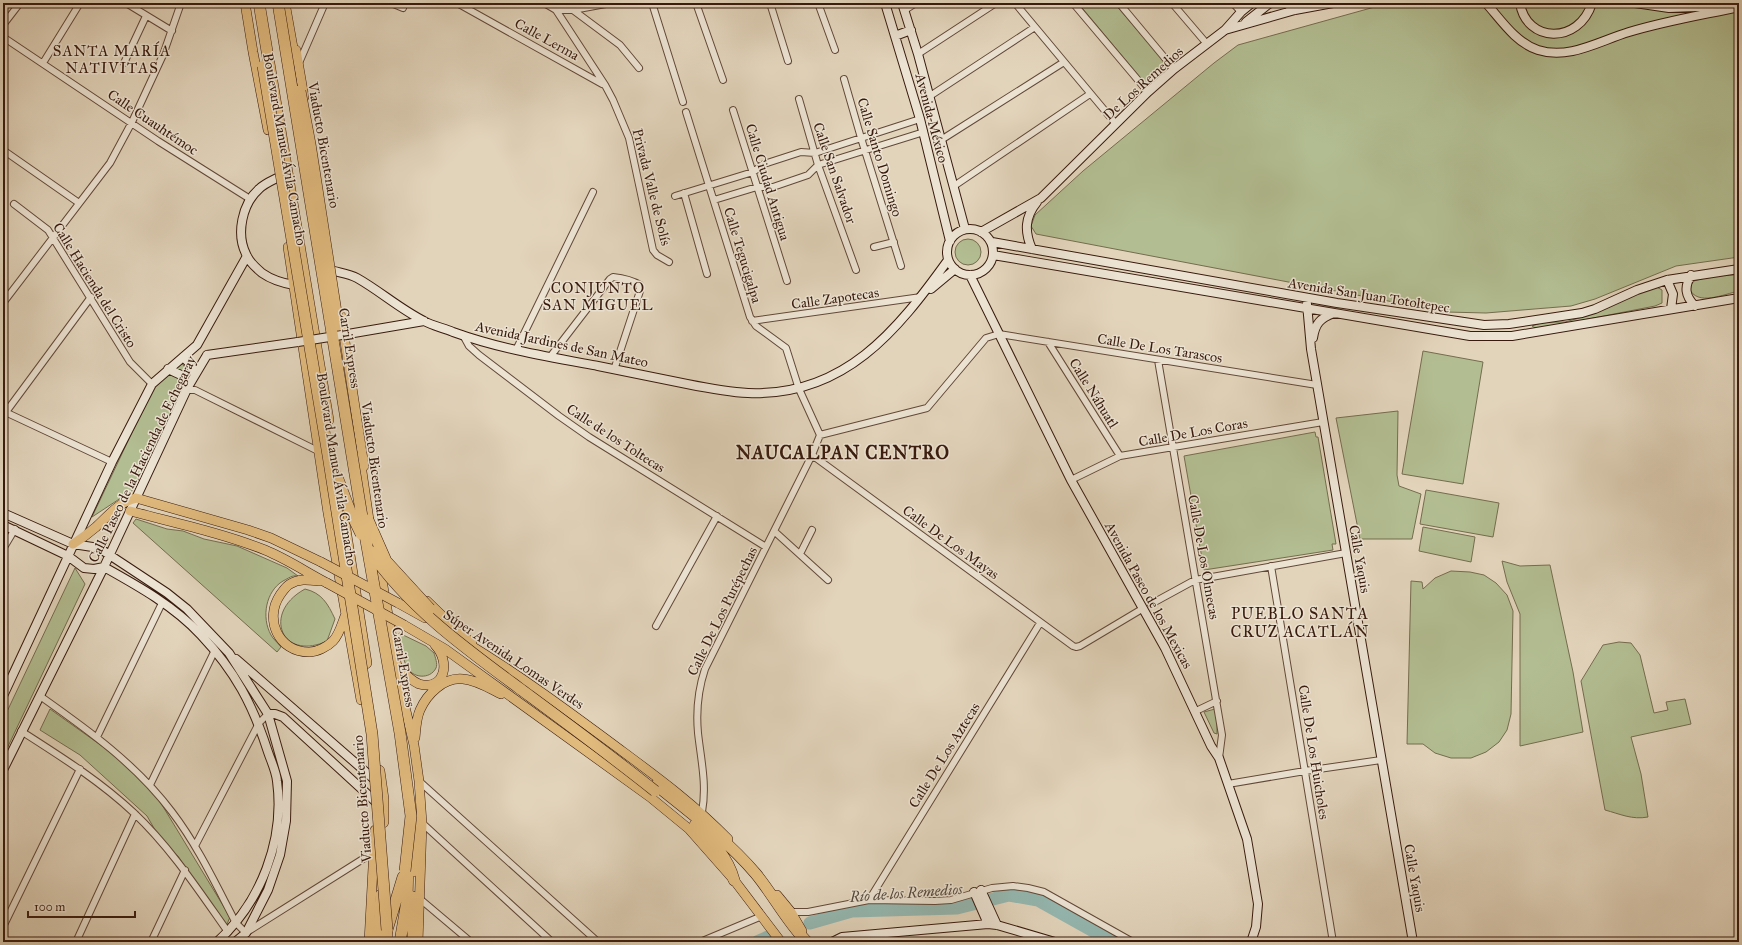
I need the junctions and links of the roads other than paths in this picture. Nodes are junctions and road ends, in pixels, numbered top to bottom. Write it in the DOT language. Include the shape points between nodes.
graph roads {
  1 [pos="20,3"];
  2 [pos="80,3"];
  3 [pos="126,3"];
  4 [pos="181,3"];
  5 [pos="245,3"];
  6 [pos="252,3"];
  7 [pos="259,3"];
  8 [pos="273,3"];
  9 [pos="278,3"];
  10 [pos="284,3"];
  11 [pos="288,3"];
  12 [pos="325,3"];
  13 [pos="392,3"];
  14 [pos="457,3"];
  15 [pos="544,3"];
  16 [pos="561,3"];
  17 [pos="612,3"];
  18 [pos="652,3"];
  19 [pos="696,3"];
  20 [pos="770,3"];
  21 [pos="818,3"];
  22 [pos="885,3"];
  23 [pos="916,3"];
  24 [pos="996,3"];
  25 [pos="1015,3"];
  26 [pos="1073,3"];
  27 [pos="1119,3"];
  28 [pos="1172,3"];
  29 [pos="1234,3"];
  30 [pos="1253,3"];
  31 [pos="1270,3"];
  32 [pos="1285,3"];
  33 [pos="1333,3"];
  34 [pos="1486,3"];
  35 [pos="1520,3"];
  36 [pos="1592,3"];
  37 [pos="1634,3"];
  38 [pos="466,5"];
  39 [pos="1739,6"];
  40 [pos="904,7"];
  41 [pos="403,8"];
  42 [pos="556,10"];
  43 [pos="573,10"];
  44 [pos="1294,10"];
  45 [pos="1241,12"];
  46 [pos="146,16"];
  47 [pos="1259,17"];
  48 [pos="3,25"];
  49 [pos="1035,27"];
  50 [pos="911,30"];
  51 [pos="1225,30"];
  52 [pos="172,31"];
  53 [pos="895,36"];
  54 [pos="3,37"];
  55 [pos="1207,44"];
  56 [pos="835,50"];
  57 [pos="918,54"];
  58 [pos="788,61"];
  59 [pos="1064,62"];
  60 [pos="43,63"];
  61 [pos="124,63"];
  62 [pos="298,64"];
  63 [pos="639,68"];
  64 [pos="1174,69"];
  65 [pos="844,79"];
  66 [pos="723,80"];
  67 [pos="604,85"];
  68 [pos="1148,92"];
  69 [pos="1090,94"];
  70 [pos="930,96"];
  71 [pos="799,99"];
  72 [pos="683,102"];
  73 [pos="733,110"];
  74 [pos="686,112"];
  75 [pos="920,119"];
  76 [pos="132,122"];
  77 [pos="1116,124"];
  78 [pos="924,132"];
  79 [pos="860,138"];
  80 [pos="941,140"];
  81 [pos="282,144"];
  82 [pos="3,150"];
  83 [pos="864,151"];
  84 [pos="814,153"];
  85 [pos="818,165"];
  86 [pos="275,166"];
  87 [pos="752,172"];
  88 [pos="319,173"];
  89 [pos="277,178"];
  90 [pos="709,185"];
  91 [pos="954,186"];
  92 [pos="757,187"];
  93 [pos="593,192"];
  94 [pos="684,193"];
  95 [pos="675,196"];
  96 [pos="1041,198"];
  97 [pos="250,199"];
  98 [pos="714,200"];
  99 [pos="79,203"];
  100 [pos="14,204"];
  101 [pos="310,223"];
  102 [pos="965,229"];
  103 [pos="986,236"];
  104 [pos="53,238"];
  105 [pos="950,241"];
  106 [pos="894,242"];
  107 [pos="874,247"];
  108 [pos="1032,249"];
  109 [pos="993,255"];
  110 [pos="247,256"];
  111 [pos="948,260"];
  112 [pos="669,262"];
  113 [pos="901,266"];
  114 [pos="955,269"];
  115 [pos="1739,269"];
  116 [pos="856,270"];
  117 [pos="334,271"];
  118 [pos="707,274"];
  119 [pos="970,275"];
  120 [pos="1691,275"];
  121 [pos="1667,280"];
  122 [pos="787,281"];
  123 [pos="294,286"];
  124 [pos="91,297"];
  125 [pos="922,297"];
  126 [pos="1306,298"];
  127 [pos="1739,298"];
  128 [pos="3,303"];
  129 [pos="1695,306"];
  130 [pos="1308,308"];
  131 [pos="1671,309"];
  132 [pos="1335,313"];
  133 [pos="424,321"];
  134 [pos="752,321"];
  135 [pos="999,334"];
  136 [pos="463,335"];
  137 [pos="1048,342"];
  138 [pos="197,345"];
  139 [pos="1311,349"];
  140 [pos="516,350"];
  141 [pos="207,355"];
  142 [pos="183,356"];
  143 [pos="550,357"];
  144 [pos="1158,360"];
  145 [pos="168,369"];
  146 [pos="614,370"];
  147 [pos="195,375"];
  148 [pos="152,384"];
  149 [pos="1317,385"];
  150 [pos="188,389"];
  151 [pos="800,389"];
  152 [pos="4,412"];
  153 [pos="1323,422"];
  154 [pos="820,435"];
  155 [pos="1173,448"];
  156 [pos="323,453"];
  157 [pos="812,455"];
  158 [pos="1120,456"];
  159 [pos="112,462"];
  160 [pos="1071,480"];
  161 [pos="136,498"];
  162 [pos="160,504"];
  163 [pos="130,511"];
  164 [pos="3,513"];
  165 [pos="717,516"];
  166 [pos="158,519"];
  167 [pos="370,523"];
  168 [pos="3,525"];
  169 [pos="15,529"];
  170 [pos="812,530"];
  171 [pos="774,531"];
  172 [pos="73,544"];
  173 [pos="766,547"];
  174 [pos="3,549"];
  175 [pos="1346,553"];
  176 [pos="800,554"];
  177 [pos="109,555"];
  178 [pos="68,556"];
  179 [pos="1271,566"];
  180 [pos="104,567"];
  181 [pos="828,580"];
  182 [pos="1195,580"];
  183 [pos="325,582"];
  184 [pos="162,603"];
  185 [pos="1151,604"];
  186 [pos="1142,609"];
  187 [pos="345,616"];
  188 [pos="1040,623"];
  189 [pos="656,626"];
  190 [pos="430,639"];
  191 [pos="215,650"];
  192 [pos="229,653"];
  193 [pos="221,659"];
  194 [pos="497,662"];
  195 [pos="397,666"];
  196 [pos="6,681"];
  197 [pos="3,696"];
  198 [pos="40,696"];
  199 [pos="1217,701"];
  200 [pos="518,702"];
  201 [pos="1196,711"];
  202 [pos="268,714"];
  203 [pos="259,723"];
  204 [pos="21,731"];
  205 [pos="97,737"];
  206 [pos="414,745"];
  207 [pos="1219,758"];
  208 [pos="1381,760"];
  209 [pos="80,769"];
  210 [pos="3,770"];
  211 [pos="1305,771"];
  212 [pos="375,780"];
  213 [pos="419,781"];
  214 [pos="1228,784"];
  215 [pos="150,785"];
  216 [pos="655,788"];
  217 [pos="377,803"];
  218 [pos="702,812"];
  219 [pos="135,814"];
  220 [pos="416,819"];
  221 [pos="195,846"];
  222 [pos="374,852"];
  223 [pos="185,870"];
  224 [pos="734,880"];
  225 [pos="979,893"];
  226 [pos="420,899"];
  227 [pos="869,900"];
  228 [pos="791,912"];
  229 [pos="758,918"];
  230 [pos="236,923"];
  231 [pos="988,924"];
  232 [pos="997,925"];
  233 [pos="3,927"];
  234 [pos="387,930"];
  235 [pos="228,932"];
  236 [pos="246,933"];
  237 [pos="76,942"];
  238 [pos="151,942"];
  239 [pos="217,942"];
  240 [pos="235,942"];
  241 [pos="244,942"];
  242 [pos="369,942"];
  243 [pos="378,942"];
  244 [pos="386,942"];
  245 [pos="400,942"];
  246 [pos="412,942"];
  247 [pos="418,942"];
  248 [pos="471,942"];
  249 [pos="552,942"];
  250 [pos="598,942"];
  251 [pos="700,942"];
  252 [pos="781,942"];
  253 [pos="808,942"];
  254 [pos="832,942"];
  255 [pos="1055,942"];
  256 [pos="1133,942"];
  257 [pos="1251,942"];
  258 [pos="1333,942"];
  259 [pos="1414,942"];
  1 -- 48 [label="street"];
  2 -- 60 [label="street"];
  3 -- 46 [label="street"];
  4 -- 52 [label="street"];
  5 -- 86 [label="main road, Boulevard Manuel Ávila Camacho"];
  6 -- 156 [label="highway, Viaducto Bicentenario, bridge"];
  7 -- 81 [label="highway, Boulevard Manuel Ávila Camacho"];
  8 -- 101 [label="highway, Boulevard Manuel Ávila Camacho"];
  9 -- 220 [label="highway, Carril Express, bridge" via="364,529"];
  10 -- 167 [label="highway, Viaducto Bicentenario, bridge" via="310,144"];
  11 -- 62 [label="main road, Boulevard Manuel Ávila Camacho"];
  12 -- 62 [label="street"];
  13 -- 41 [label="street"];
  14 -- 38 [label="street, Calle Lerma"];
  15 -- 42 [label="street"];
  16 -- 42 [label="street"];
  17 -- 43 [label="street"];
  18 -- 72 [label="street"];
  19 -- 66 [label="street"];
  20 -- 58 [label="street"];
  21 -- 56 [label="street"];
  22 -- 53 [label="main road, Avenida México"];
  23 -- 40 [label="street"];
  24 -- 57 [label="street"];
  25 -- 49 [label="street"];
  26 -- 68 [label="street"];
  27 -- 64 [label="street"];
  28 -- 55 [label="street"];
  29 -- 45 [label="street"];
  30 -- 45 [label="main road"];
  30 -- 47 [label="main road"];
  31 -- 47 [label="main road"];
  32 -- 44 [label="main road"];
  33 -- 44 [label="main road, De Los Remedios"];
  34 -- 39 [label="main road" via="1524,43 1536,50 1550,53 1582,49 1629,32"];
  35 -- 36 [label="main road" via="1526,19 1536,28 1547,33 1559,34 1581,23 1589,13"];
  37 -- 39 [label="main road" via="1669,8"];
  38 -- 67 [label="street, Calle Lerma"];
  40 -- 50 [label="main road, Avenida México"];
  42 -- 43 [label="street"];
  42 -- 67 [label="street, Privada Valle de Solís"];
  43 -- 63 [label="street" via="620,45"];
  44 -- 47 [label="main road, De Los Remedios"];
  45 -- 51 [label="main road"];
  46 -- 52 [label="street"];
  46 -- 61 [label="street"];
  47 -- 51 [label="main road, De Los Remedios"];
  49 -- 59 [label="street"];
  49 -- 70 [label="street"];
  50 -- 53 [label="main road"];
  50 -- 57 [label="main road, Avenida México"];
  51 -- 55 [label="main road, De Los Remedios"];
  52 -- 76 [label="street"];
  53 -- 75 [label="main road, Avenida México"];
  54 -- 60 [label="street, Calle Cuauhtémoc"];
  55 -- 64 [label="main road, De Los Remedios"];
  57 -- 70 [label="main road, Avenida México"];
  59 -- 69 [label="street"];
  59 -- 80 [label="street"];
  60 -- 76 [label="street, Calle Cuauhtémoc"];
  62 -- 88 [label="main road, Boulevard Manuel Ávila Camacho"];
  64 -- 68 [label="main road, De Los Remedios"];
  65 -- 79 [label="street, Calle Santo Domingo"];
  67 -- 112 [label="street, Privada Valle de Solís" via="613,100 632,147 653,250"];
  68 -- 77 [label="main road, De Los Remedios"];
  69 -- 77 [label="street"];
  69 -- 91 [label="street"];
  70 -- 80 [label="main road, Avenida México"];
  71 -- 84 [label="street, Calle San Salvador"];
  73 -- 87 [label="street, Calle Ciudad Antigua"];
  74 -- 90 [label="street, Calle Tegucigalpa"];
  75 -- 78 [label="main road, Avenida México"];
  75 -- 79 [label="street"];
  76 -- 97 [label="street, Calle Cuauhtémoc"];
  76 -- 99 [label="street" via="110,163"];
  77 -- 96 [label="main road, De Los Remedios"];
  78 -- 83 [label="street"];
  78 -- 105 [label="main road, Avenida México"];
  79 -- 83 [label="street, Calle Santo Domingo"];
  79 -- 84 [label="street"];
  80 -- 91 [label="main road, Avenida México"];
  81 -- 86 [label="highway"];
  81 -- 243 [label="highway, Boulevard Manuel Ávila Camacho" via="362,631 383,799"];
  82 -- 99 [label="street"];
  83 -- 85 [label="street"];
  83 -- 106 [label="street, Calle Santo Domingo"];
  84 -- 85 [label="street, Calle San Salvador"];
  84 -- 87 [label="street" via="801,152 764,164"];
  85 -- 92 [label="street" via="808,175 773,187"];
  85 -- 116 [label="street, Calle San Salvador"];
  86 -- 89 [label="main road, Boulevard Manuel Ávila Camacho"];
  87 -- 90 [label="street"];
  87 -- 92 [label="street, Calle Ciudad Antigua"];
  88 -- 101 [label="highway"];
  88 -- 117 [label="main road, Boulevard Manuel Ávila Camacho"];
  89 -- 97 [label="main road" via="258,190"];
  89 -- 123 [label="main road, Boulevard Manuel Ávila Camacho"];
  90 -- 94 [label="street"];
  90 -- 98 [label="street, Calle Tegucigalpa"];
  91 -- 102 [label="main road, Avenida México"];
  92 -- 98 [label="street"];
  92 -- 122 [label="street, Calle Ciudad Antigua"];
  93 -- 140 [label="street"];
  94 -- 95 [label="street"];
  94 -- 118 [label="street"];
  96 -- 103 [label="main road, De Los Remedios" via="994,226"];
  96 -- 108 [label="main road" via="1028,215 1026,224"];
  97 -- 110 [label="main road" via="242,220 242,241"];
  98 -- 134 [label="street, Calle Tegucigalpa"];
  99 -- 104 [label="street"];
  100 -- 104 [label="street, Calle Hacienda del Cristo" via="45,226"];
  101 -- 245 [label="highway, Boulevard Manuel Ávila Camacho" via="405,791 408,875 407,901"];
  102 -- 103 [label="main road" via="975,229"];
  102 -- 105 [label="main road" via="956,233"];
  103 -- 108 [label="main road, Avenida San Juan Totoltepec"];
  103 -- 109 [label="main road"];
  104 -- 124 [label="street, Calle Hacienda del Cristo"];
  104 -- 128 [label="street"];
  105 -- 111 [label="main road"];
  106 -- 107 [label="street"];
  106 -- 113 [label="street, Calle Santo Domingo"];
  108 -- 126 [label="main road, Avenida San Juan Totoltepec"];
  109 -- 119 [label="main road" via="985,269"];
  109 -- 130 [label="main road, Avenida San Juan Totoltepec"];
  110 -- 123 [label="main road" via="254,266 267,276"];
  110 -- 138 [label="main road, Calle Paseo de la Hacienda de Echegaray"];
  111 -- 114 [label="main road"];
  111 -- 125 [label="main road"];
  114 -- 119 [label="main road"];
  114 -- 125 [label="main road"];
  115 -- 120 [label="main road, Avenida San Juan Totoltepec"];
  117 -- 133 [label="main road, Avenida Jardines de San Mateo" via="357,278"];
  117 -- 167 [label="main road, Boulevard Manuel Ávila Camacho" via="364,461"];
  119 -- 135 [label="main road, Avenida Paseo de los Mexicas"];
  120 -- 121 [label="main road, Avenida San Juan Totoltepec"];
  120 -- 129 [label="main road" via="1686,288 1687,295"];
  121 -- 126 [label="main road, Avenida San Juan Totoltepec" via="1582,313 1509,324 1484,325 1447,321"];
  121 -- 131 [label="main road" via="1674,294"];
  123 -- 156 [label="main road, Boulevard Manuel Ávila Camacho"];
  124 -- 148 [label="street, Calle Hacienda del Cristo" via="130,362"];
  124 -- 152 [label="street"];
  125 -- 134 [label="street, Calle Zapotecas"];
  125 -- 151 [label="main road, Avenida Jardines de San Mateo" via="866,356 843,371"];
  126 -- 130 [label="main road, Calle Yaquis"];
  127 -- 129 [label="main road, Avenida San Juan Totoltepec"];
  129 -- 131 [label="main road, Avenida San Juan Totoltepec"];
  130 -- 132 [label="main road, Avenida San Juan Totoltepec"];
  130 -- 139 [label="main road, Calle Yaquis"];
  131 -- 132 [label="main road, Avenida San Juan Totoltepec" via="1512,336 1492,337 1470,336"];
  132 -- 139 [label="main road" via="1323,317 1316,324"];
  133 -- 136 [label="main road, Avenida Jardines de San Mateo"];
  133 -- 141 [label="main road, Calle Paseo de la Hacienda de Echegaray, bridge"];
  134 -- 151 [label="street, Calle Tegucigalpa" via="786,348"];
  135 -- 137 [label="street, Calle De Los Tarascos"];
  135 -- 154 [label="street" via="986,338 927,408"];
  135 -- 160 [label="main road, Avenida Paseo de los Mexicas"];
  136 -- 140 [label="main road, Avenida Jardines de San Mateo"];
  136 -- 165 [label="street, Calle de los Toltecas" via="469,346 479,355 559,416"];
  137 -- 144 [label="street, Calle De Los Tarascos"];
  137 -- 158 [label="street, Calle Náhuatl"];
  138 -- 141 [label="main road"];
  138 -- 142 [label="main road, Calle Paseo de la Hacienda de Echegaray"];
  139 -- 149 [label="main road, Calle Yaquis"];
  140 -- 143 [label="main road, Avenida Jardines de San Mateo"];
  141 -- 147 [label="main road, Calle Paseo de la Hacienda de Echegaray"];
  142 -- 145 [label="main road, Calle Paseo de la Hacienda de Echegaray"];
  142 -- 147 [label="main road"];
  143 -- 146 [label="main road, Avenida Jardines de San Mateo"];
  143 -- 146 [label="street" via="613,276 640,285"];
  144 -- 149 [label="street, Calle De Los Tarascos"];
  144 -- 155 [label="street, Calle De Los Olmecas"];
  145 -- 148 [label="main road, Calle Paseo de la Hacienda de Echegaray"];
  145 -- 150 [label="main road" via="181,375"];
  146 -- 151 [label="main road, Avenida Jardines de San Mateo" via="749,393"];
  147 -- 150 [label="main road, Calle Paseo de la Hacienda de Echegaray"];
  148 -- 159 [label="main road, Calle Paseo de la Hacienda de Echegaray"];
  149 -- 153 [label="main road, Calle Yaquis"];
  150 -- 156 [label="street" via="195,390"];
  150 -- 161 [label="main road, Calle Paseo de la Hacienda de Echegaray"];
  151 -- 154 [label="street, Calle Tegucigalpa"];
  152 -- 159 [label="street"];
  153 -- 155 [label="street, Calle De Los Coras"];
  153 -- 175 [label="main road, Calle Yaquis"];
  154 -- 157 [label="street, Calle De Los Purépechas"];
  155 -- 158 [label="street, Calle De Los Coras"];
  155 -- 182 [label="street, Calle De Los Olmecas"];
  156 -- 187 [label="main road, Boulevard Manuel Ávila Camacho"];
  156 -- 216 [label="highway, bridge" via="368,548 400,590 428,617 488,665"];
  156 -- 234 [label="highway, Viaducto Bicentenario, bridge" via="372,734"];
  157 -- 171 [label="street, Calle De Los Purépechas"];
  157 -- 188 [label="street, Calle De Los Mayas"];
  158 -- 160 [label="street, Calle De Los Coras"];
  159 -- 172 [label="main road, Calle Paseo de la Hacienda de Echegaray"];
  160 -- 186 [label="main road, Avenida Paseo de los Mexicas"];
  161 -- 162 [label="main road, Súper Avenida Lomas Verdes"];
  161 -- 163 [label="main road, Calle Paseo de la Hacienda de Echegaray"];
  161 -- 172 [label="main road" via="126,500"];
  162 -- 166 [label="main road" via="155,510"];
  162 -- 194 [label="main road, Súper Avenida Lomas Verdes, bridge" via="271,538 398,603"];
  163 -- 166 [label="main road"];
  163 -- 177 [label="main road, Calle Paseo de la Hacienda de Echegaray"];
  164 -- 172 [label="main road"];
  165 -- 173 [label="street, Calle de los Toltecas"];
  165 -- 189 [label="street"];
  166 -- 183 [label="main road" via="265,550"];
  167 -- 194 [label="main road" via="394,566 461,634"];
  167 -- 195 [label="main road, Boulevard Manuel Ávila Camacho"];
  167 -- 216 [label="highway, bridge" via="386,561 447,627"];
  167 -- 220 [label="highway, Viaducto Bicentenario, bridge"];
  168 -- 169 [label="main road"];
  169 -- 174 [label="street"];
  169 -- 178 [label="main road"];
  170 -- 176 [label="street"];
  171 -- 173 [label="street, Calle De Los Purépechas"];
  171 -- 176 [label="street"];
  172 -- 177 [label="main road" via="99,548"];
  172 -- 178 [label="main road, Calle Paseo de la Hacienda de Echegaray"];
  173 -- 218 [label="street, Calle De Los Purépechas" via="705,669 700,685 698,731 705,787"];
  175 -- 179 [label="street"];
  175 -- 208 [label="main road, Calle Yaquis"];
  176 -- 181 [label="street"];
  177 -- 180 [label="main road, Calle Paseo de la Hacienda de Echegaray"];
  177 -- 192 [label="main road" via="187,609"];
  178 -- 180 [label="main road" via="84,568"];
  178 -- 196 [label="main road, Calle Paseo de la Hacienda de Echegaray"];
  179 -- 182 [label="street"];
  179 -- 211 [label="street, Calle De Los Huicholes"];
  180 -- 184 [label="main road"];
  180 -- 198 [label="main road, Calle Paseo de la Hacienda de Echegaray"];
  182 -- 185 [label="street"];
  182 -- 199 [label="street, Calle De Los Olmecas"];
  183 -- 187 [label="main road" via="302,580 290,584 283,590 274,609 273,623 278,634 286,645 300,652 314,652 333,641"];
  183 -- 190 [label="main road, bridge"];
  184 -- 191 [label="main road" via="182,617"];
  184 -- 205 [label="street"];
  186 -- 188 [label="street, Calle De Los Mayas" via="1076,647"];
  186 -- 201 [label="main road, Avenida Paseo de los Mexicas" via="1165,648"];
  187 -- 212 [label="main road, Boulevard Manuel Ávila Camacho"];
  188 -- 227 [label="street, Calle De Los Aztecas"];
  190 -- 195 [label="main road" via="442,654 445,663 439,679 428,684 418,684"];
  190 -- 200 [label="main road"];
  191 -- 193 [label="main road"];
  191 -- 215 [label="street"];
  192 -- 193 [label="street"];
  192 -- 202 [label="main road"];
  192 -- 212 [label="main road"];
  193 -- 203 [label="main road" via="243,690"];
  194 -- 218 [label="main road, Súper Avenida Lomas Verdes" via="584,722"];
  195 -- 206 [label="main road, Boulevard Manuel Ávila Camacho"];
  196 -- 197 [label="main road, Calle Paseo de la Hacienda de Echegaray"];
  198 -- 204 [label="main road, Calle Paseo de la Hacienda de Echegaray"];
  198 -- 205 [label="street"];
  199 -- 201 [label="street"];
  199 -- 207 [label="street, Calle De Los Olmecas" via="1222,735"];
  200 -- 206 [label="main road" via="473,681 462,679 442,684 430,694 420,711"];
  200 -- 224 [label="main road" via="650,797 688,829"];
  201 -- 207 [label="main road, Avenida Paseo de los Mexicas"];
  202 -- 203 [label="street"];
  202 -- 217 [label="main road" via="283,717"];
  202 -- 236 [label="main road" via="286,781 286,821 280,855 268,890"];
  203 -- 221 [label="street"];
  203 -- 230 [label="main road" via="277,780 279,820 272,853 260,886"];
  204 -- 209 [label="street"];
  204 -- 210 [label="main road, Calle Paseo de la Hacienda de Echegaray"];
  205 -- 215 [label="street"];
  206 -- 213 [label="main road, Boulevard Manuel Ávila Camacho"];
  207 -- 214 [label="main road, Avenida Paseo de los Mexicas"];
  208 -- 211 [label="street"];
  208 -- 259 [label="main road, Calle Yaquis"];
  209 -- 219 [label="street"];
  209 -- 233 [label="street"];
  211 -- 214 [label="street"];
  211 -- 258 [label="street, Calle De Los Huicholes"];
  212 -- 217 [label="main road, Boulevard Manuel Ávila Camacho"];
  213 -- 220 [label="main road, Boulevard Manuel Ávila Camacho"];
  213 -- 250 [label="street"];
  214 -- 257 [label="main road, Avenida Paseo de los Mexicas" via="1244,829 1258,904 1256,927"];
  215 -- 221 [label="street"];
  216 -- 224 [label="highway" via="718,848 731,869"];
  216 -- 253 [label="highway" via="700,820 731,847 757,875 797,932"];
  217 -- 222 [label="main road, Boulevard Manuel Ávila Camacho"];
  218 -- 228 [label="main road, Súper Avenida Lomas Verdes" via="751,863"];
  219 -- 223 [label="street"];
  219 -- 237 [label="street"];
  220 -- 226 [label="main road, Boulevard Manuel Ávila Camacho"];
  220 -- 234 [label="highway, Viaducto Bicentenario, bridge" via="405,871"];
  220 -- 246 [label="highway"];
  220 -- 249 [label="street"];
  221 -- 230 [label="street"];
  222 -- 236 [label="street"];
  222 -- 242 [label="main road, Boulevard Manuel Ávila Camacho"];
  223 -- 235 [label="street"];
  223 -- 238 [label="street"];
  224 -- 229 [label="main road"];
  225 -- 227 [label="street" via="935,902"];
  225 -- 231 [label="main road"];
  225 -- 232 [label="main road"];
  225 -- 256 [label="street" via="1013,886 1044,892"];
  226 -- 247 [label="main road, Boulevard Manuel Ávila Camacho"];
  226 -- 248 [label="street"];
  227 -- 228 [label="street" via="808,912"];
  228 -- 253 [label="main road, Súper Avenida Lomas Verdes"];
  229 -- 251 [label="street"];
  229 -- 252 [label="main road"];
  230 -- 235 [label="main road"];
  230 -- 236 [label="street"];
  231 -- 232 [label="main road"];
  231 -- 254 [label="main road" via="842,937"];
  232 -- 255 [label="main road"];
  234 -- 244 [label="highway, Viaducto Bicentenario"];
  235 -- 239 [label="main road"];
  236 -- 240 [label="main road"];
  236 -- 241 [label="street"];
}
